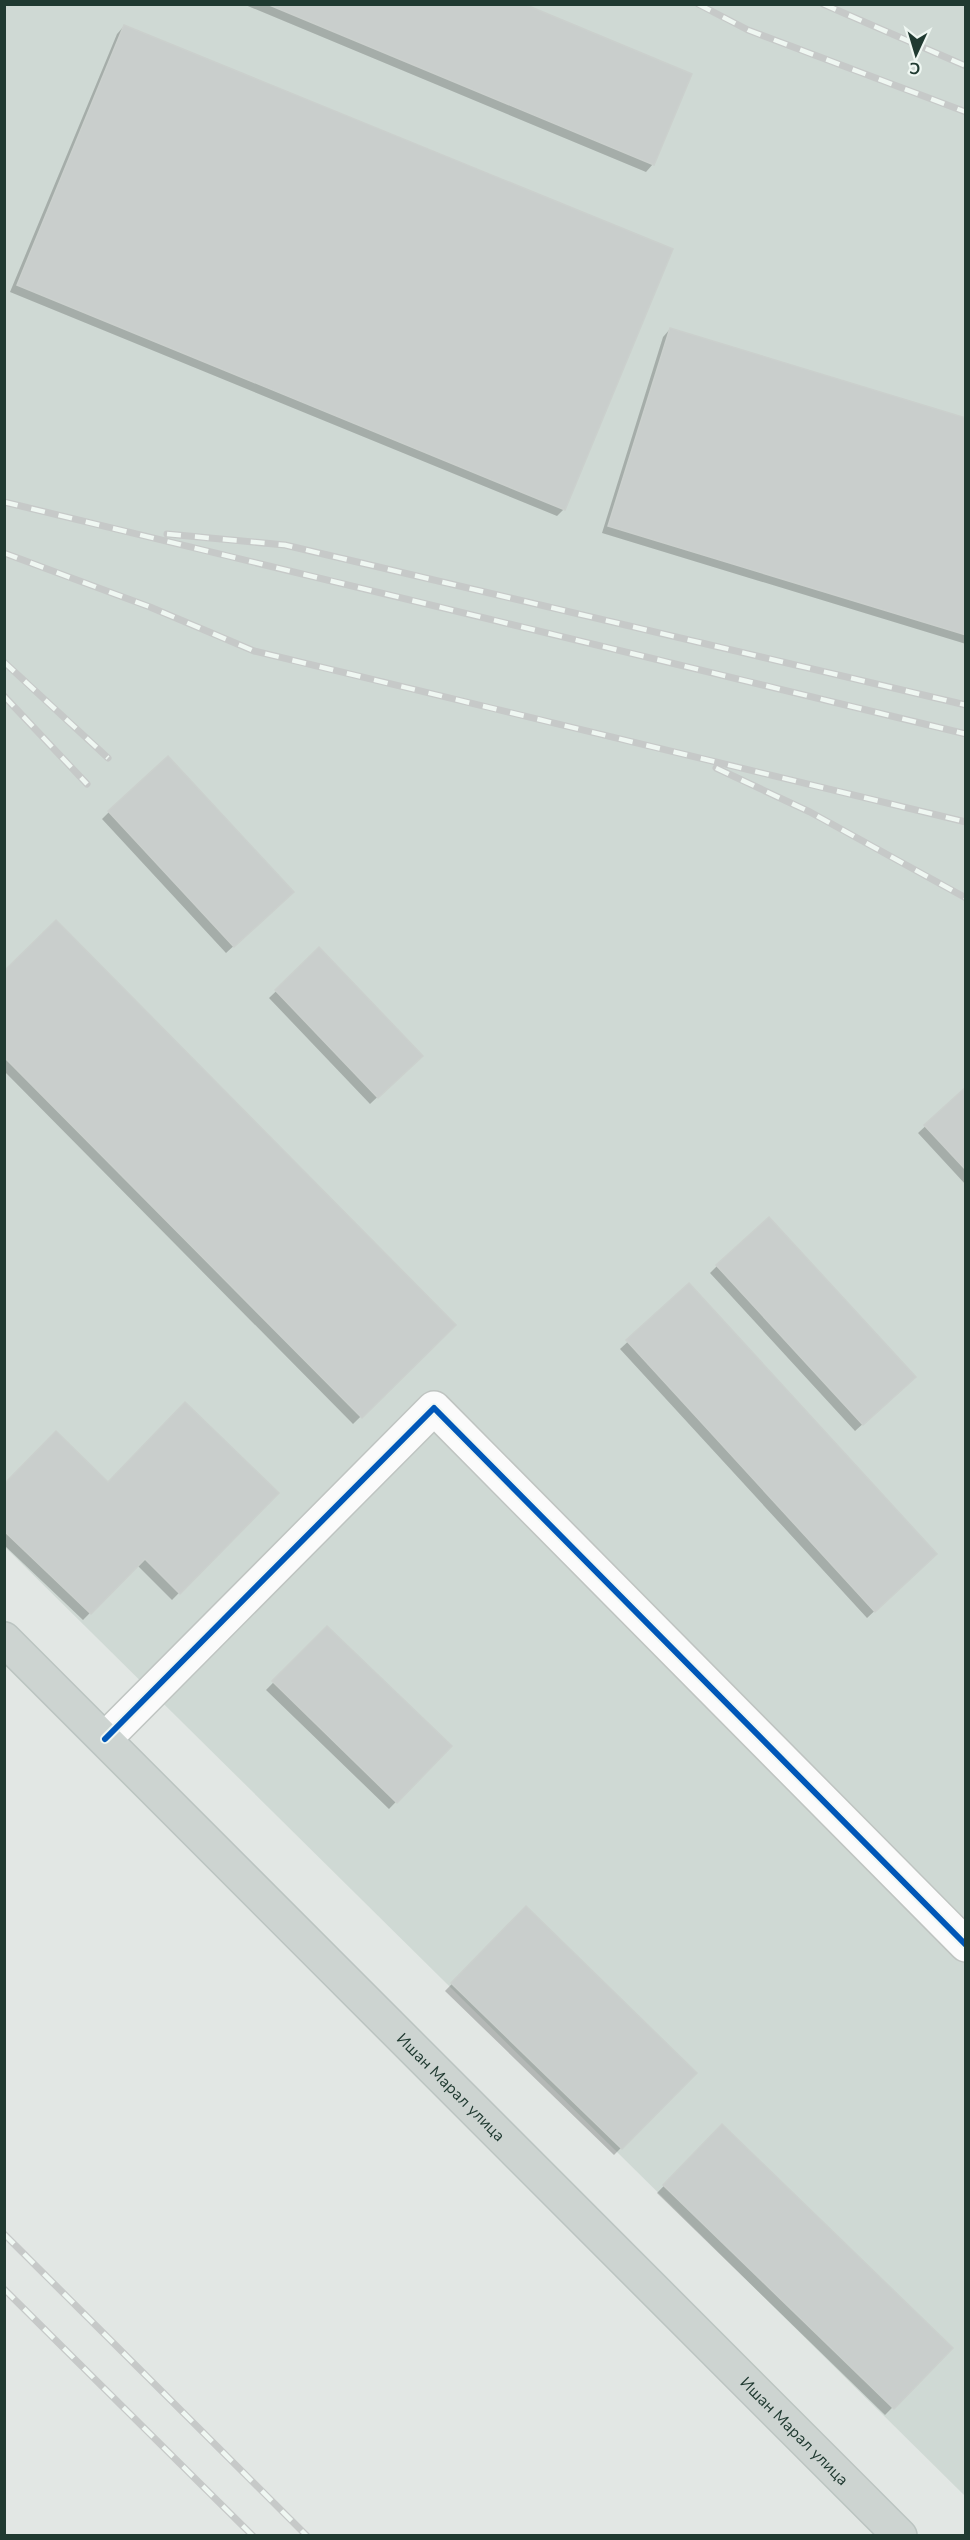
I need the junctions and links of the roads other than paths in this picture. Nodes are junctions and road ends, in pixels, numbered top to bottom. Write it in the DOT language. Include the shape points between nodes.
graph roads {
  1 [pos="4,1639"];
  2 [pos="105,1739"];
  3 [pos="966,1946"];
  4 [pos="900,2535"];
  1 -- 2 [label="main road, Ишан Марал улица"];
  2 -- 3 [label="street" via="434,1408"];
  2 -- 4 [label="main road, Ишан Марал улица"];
}
